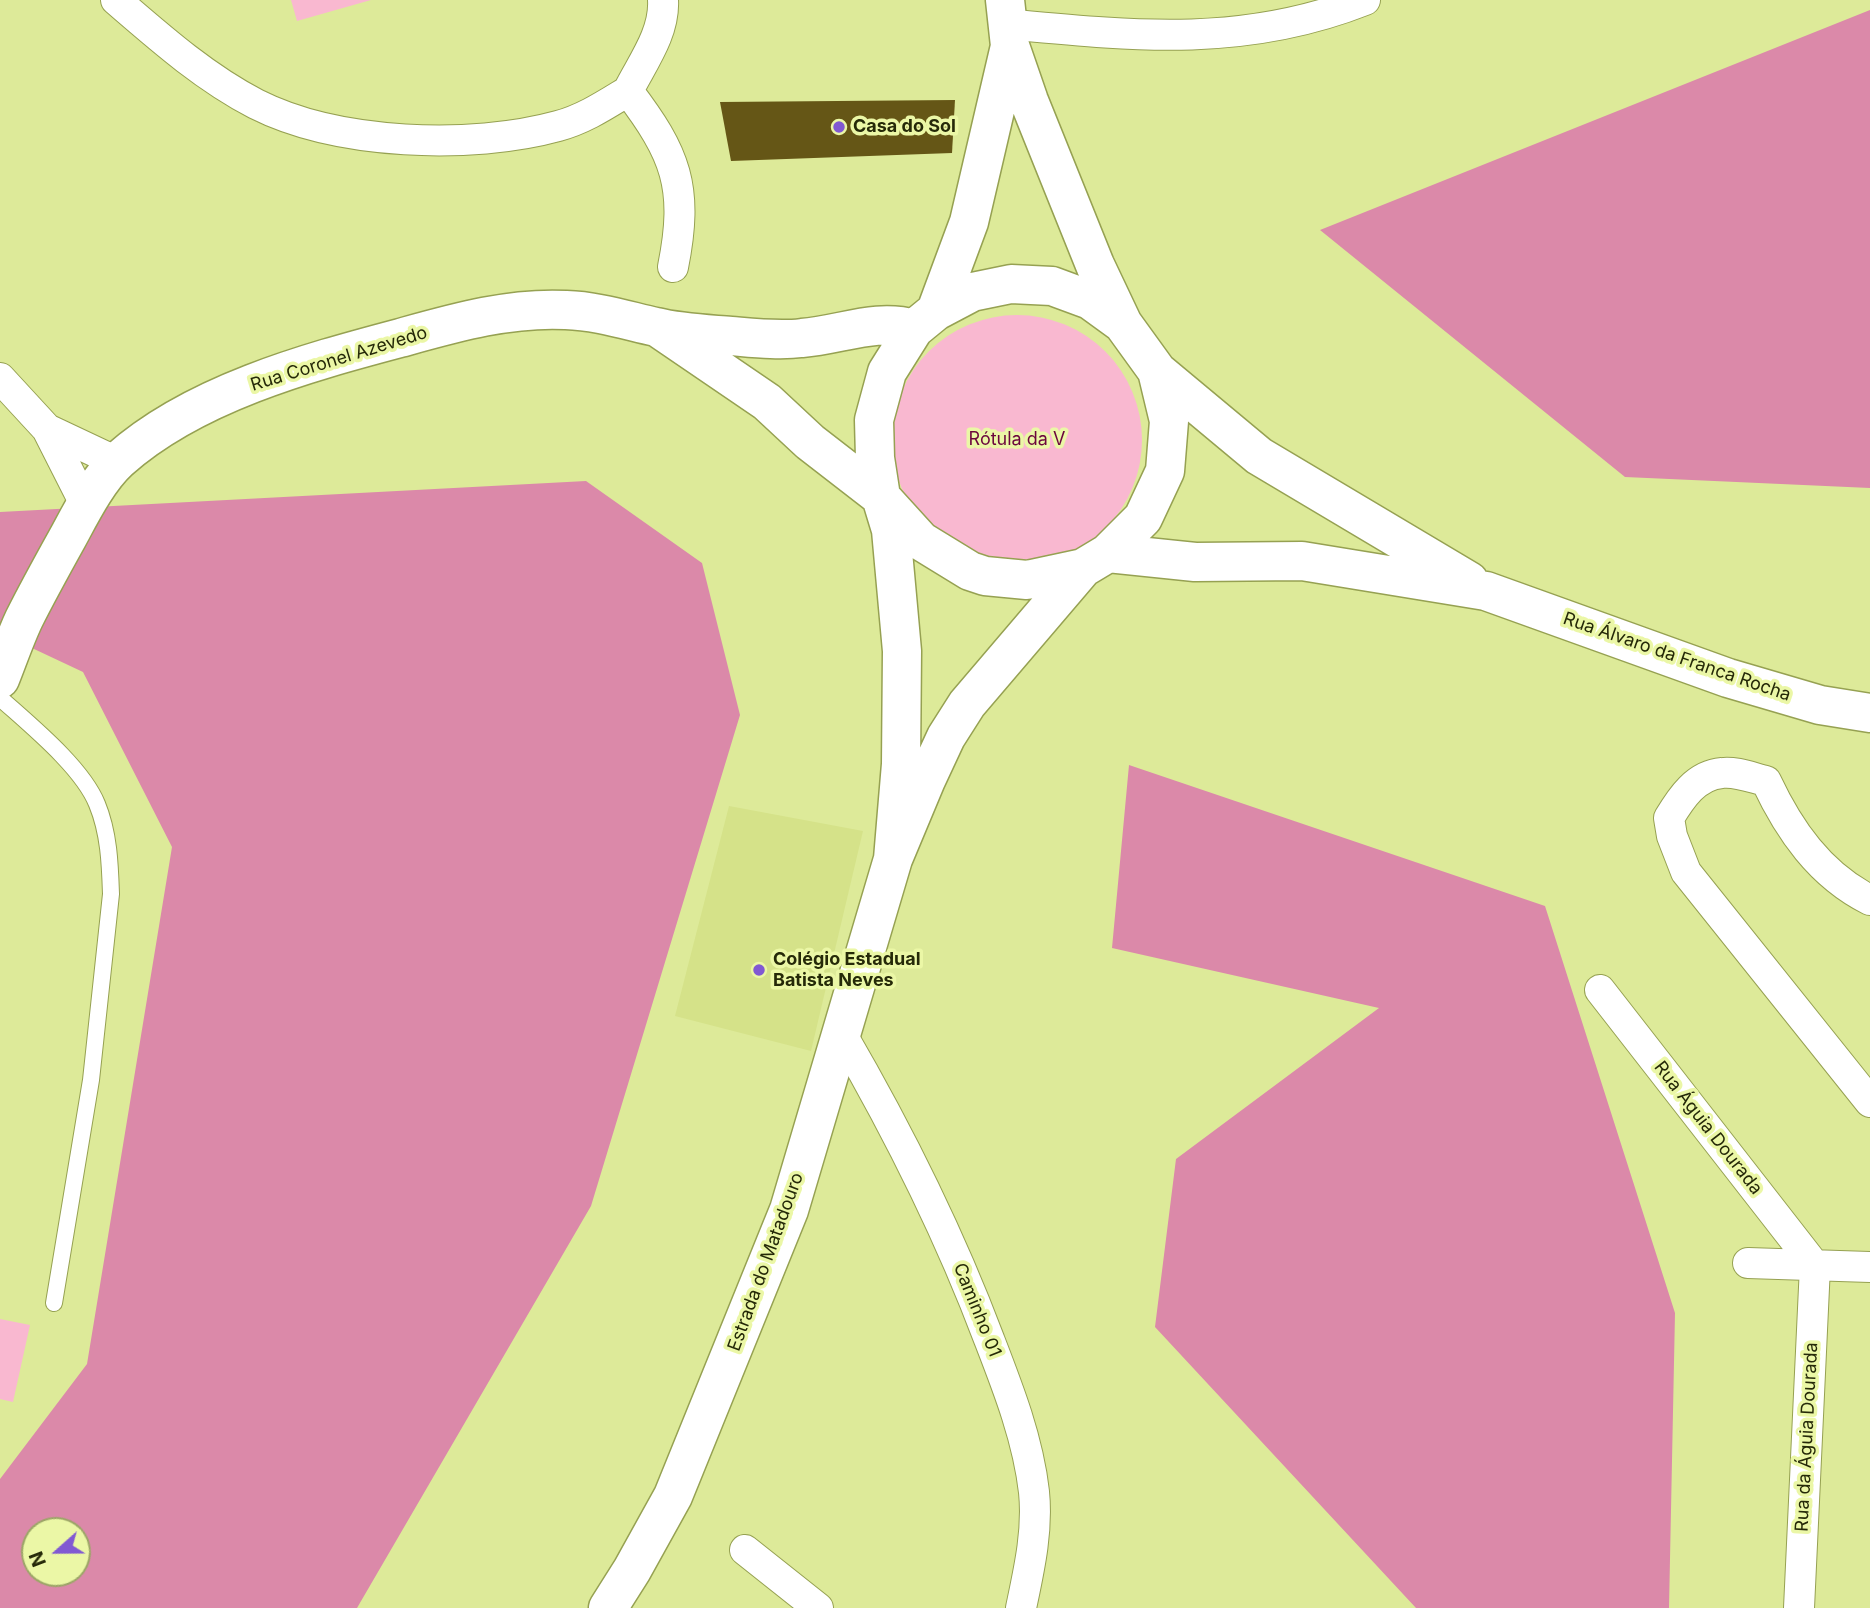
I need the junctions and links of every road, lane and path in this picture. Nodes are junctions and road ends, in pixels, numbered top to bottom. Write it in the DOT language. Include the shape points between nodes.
graph roads {
  1 [pos="116,0"];
  2 [pos="663,0"];
  3 [pos="1363,0"];
  4 [pos="1007,23"];
  5 [pos="628,91"];
  6 [pos="673,267"];
  7 [pos="925,320"];
  8 [pos="1123,324"];
  9 [pos="657,327"];
  10 [pos="1157,371"];
  11 [pos="0,378"];
  12 [pos="47,429"];
  13 [pos="117,462"];
  14 [pos="881,497"];
  15 [pos="85,504"];
  16 [pos="1095,561"];
  17 [pos="1486,591"];
  18 [pos="0,679"];
  19 [pos="0,698"];
  20 [pos="1870,713"];
  21 [pos="892,859"];
  22 [pos="1870,900"];
  23 [pos="1600,990"];
  24 [pos="841,1033"];
  25 [pos="1870,1102"];
  26 [pos="1748,1263"];
  27 [pos="1815,1266"];
  28 [pos="1870,1267"];
  29 [pos="54,1303"];
  30 [pos="745,1550"];
  31 [pos="608,1608"];
  32 [pos="818,1608"];
  33 [pos="1021,1608"];
  34 [pos="1799,1608"];
  1 -- 5 [label="street" via="186,61 257,104 310,124 362,136 431,139 525,134 591,114"];
  2 -- 5 [label="street" via="655,42"];
  3 -- 4 [label="street" via="1272,27 1220,34 1145,36"];
  4 -- 7 [label="main road, Estrada do Matadouro" via="970,222"];
  4 -- 8 [label="main road" via="1094,265"];
  5 -- 6 [label="street" via="652,123 677,176 680,222"];
  7 -- 8 [label="main road" via="972,292 1011,284 1052,286 1090,300"];
  7 -- 9 [label="main road, Rua Coronel Azevedo" via="798,339"];
  7 -- 14 [label="main road, Estrada do Matadouro" via="887,372 874,420"];
  8 -- 10 [label="main road"];
  9 -- 13 [label="main road, Rua Coronel Azevedo" via="564,309 501,314 443,326 276,375 216,400 158,430"];
  9 -- 14 [label="main road, Rua Coronel Azevedo" via="767,402"];
  10 -- 16 [label="main road, Estrada do Matadouro" via="1169,421 1165,471 1143,518"];
  10 -- 17 [label="main road, Rua Álvaro da Franca Rocha" via="1259,456"];
  11 -- 12 [label="street"];
  12 -- 13 [label="street"];
  12 -- 15 [label="street"];
  13 -- 15 [label="main road, Rua Coronel Azevedo"];
  14 -- 16 [label="main road, Rua Coronel Azevedo" via="920,541 985,576 1027,580"];
  14 -- 21 [label="main road, Estrada do Matadouro" via="892,541 902,651 901,764"];
  15 -- 18 [label="main road, Rua Coronel Azevedo" via="23,620"];
  16 -- 17 [label="main road, Rua Álvaro da Franca Rocha" via="1302,561"];
  16 -- 21 [label="main road, Estrada do Matadouro" via="967,704 946,737"];
  17 -- 20 [label="main road, Rua Álvaro da Franca Rocha" via="1728,678 1820,705"];
  19 -- 29 [label="lane" via="80,777 105,828 110,864 111,894 91,1080"];
  21 -- 24 [label="main road, Estrada do Matadouro"];
  22 -- 25 [label="street" via="1846,887 1812,855 1786,820 1766,781 1722,772 1684,792 1669,818 1686,872"];
  23 -- 27 [label="street, Rua Águia Dourada"];
  24 -- 31 [label="main road, Estrada do Matadouro" via="789,1210 722,1380 673,1496"];
  24 -- 33 [label="street, Caminho 01" via="922,1181 1001,1368 1027,1449 1034,1530"];
  26 -- 27 [label="street"];
  27 -- 28 [label="street"];
  27 -- 34 [label="street, Rua da Águia Dourada"];
  30 -- 32 [label="street"];
}
